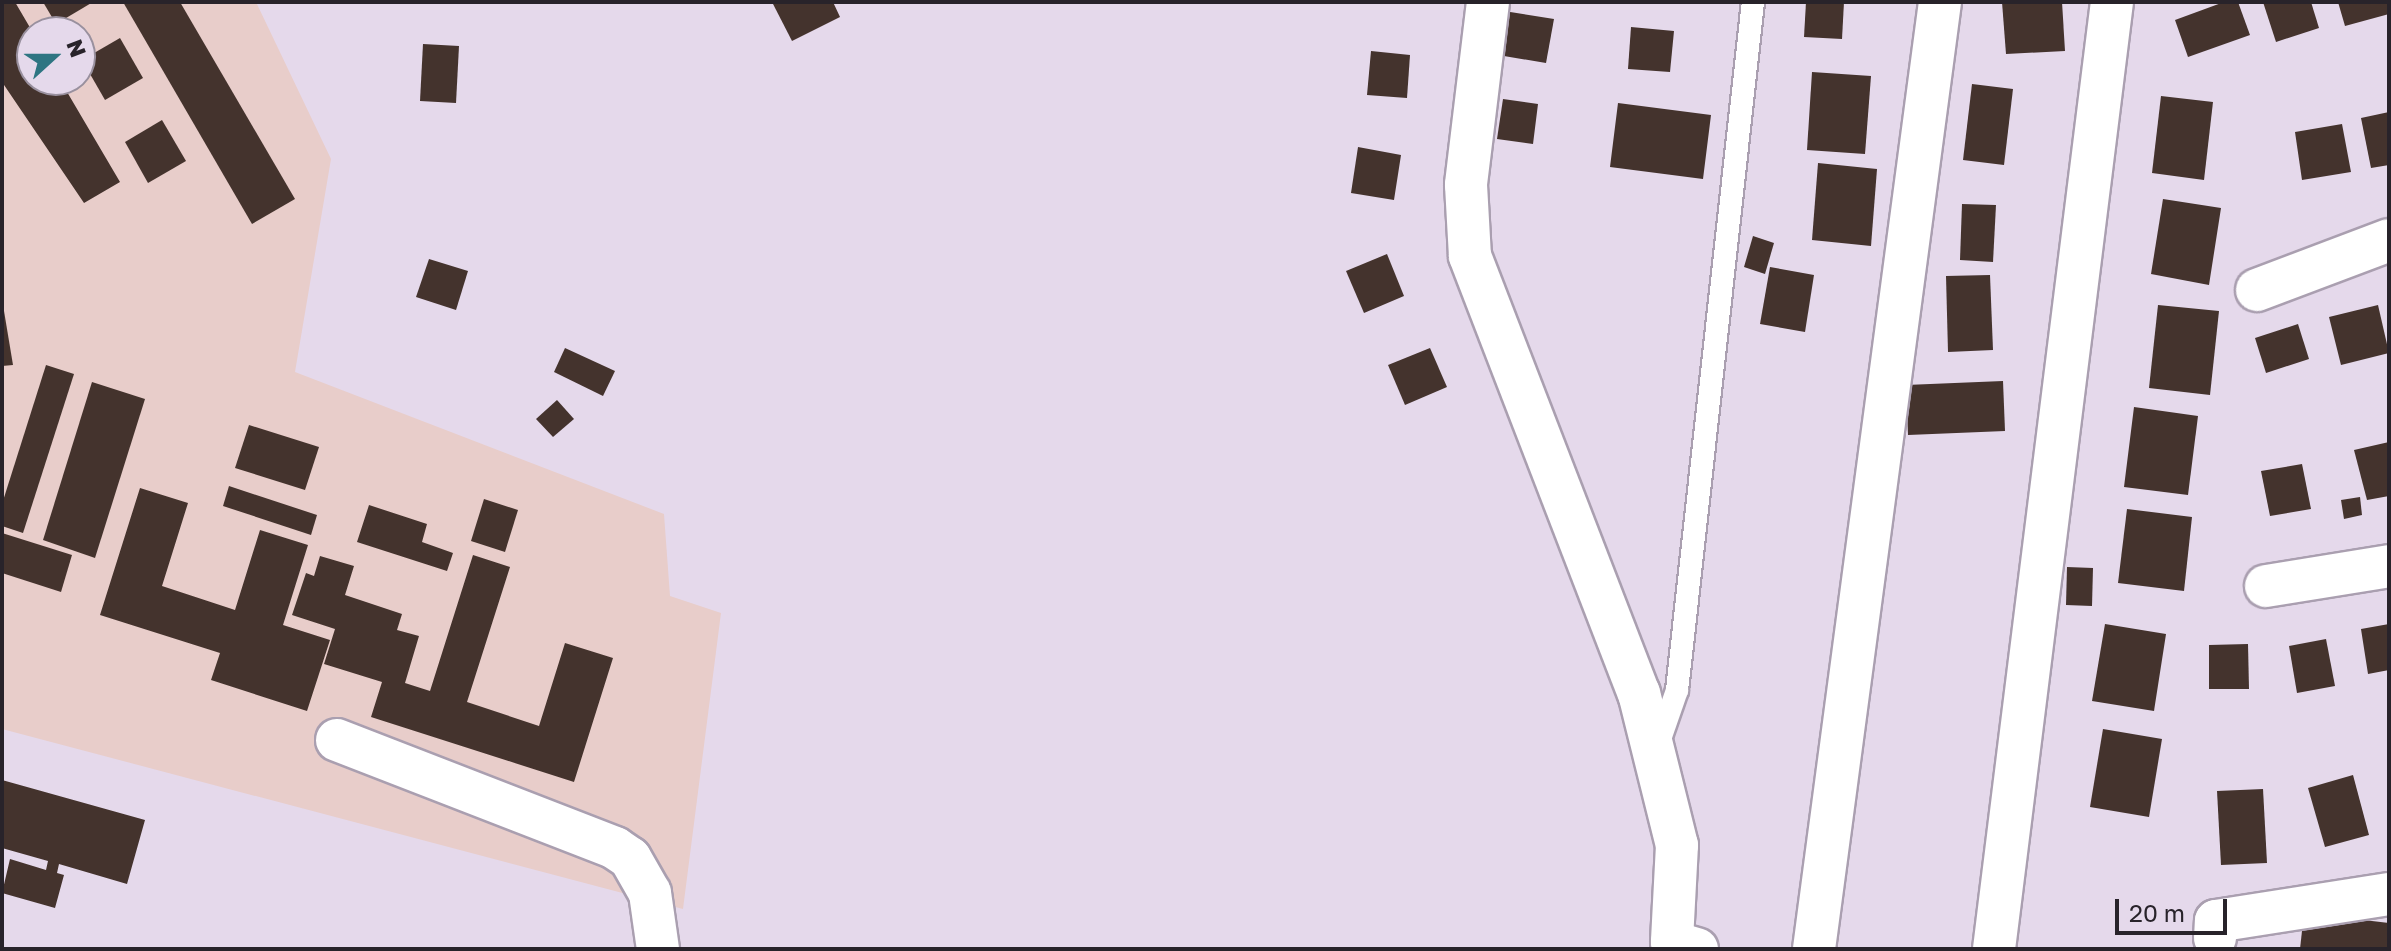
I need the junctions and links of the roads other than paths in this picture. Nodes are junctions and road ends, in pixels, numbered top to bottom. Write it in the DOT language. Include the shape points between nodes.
graph roads {
  1 [pos="1488,2"];
  2 [pos="1753,2"];
  3 [pos="1940,2"];
  4 [pos="2112,2"];
  5 [pos="2389,240"];
  6 [pos="2257,290"];
  7 [pos="2389,566"];
  8 [pos="2266,586"];
  9 [pos="337,740"];
  10 [pos="1656,751"];
  11 [pos="2389,894"];
  12 [pos="2215,938"];
  13 [pos="1679,947"];
  14 [pos="658,949"];
  15 [pos="1814,949"];
  16 [pos="1994,949"];
  1 -- 10 [label="street" via="1466,185 1470,256"];
  2 -- 10 [label="lane" via="1677,690"];
  3 -- 15 [label="street"];
  4 -- 16 [label="street"];
  5 -- 6 [label="street"];
  7 -- 8 [label="street"];
  9 -- 14 [label="street" via="615,848 630,858 650,893"];
  10 -- 13 [label="street" via="1677,845"];
  11 -- 12 [label="street" via="2216,921"];
}
